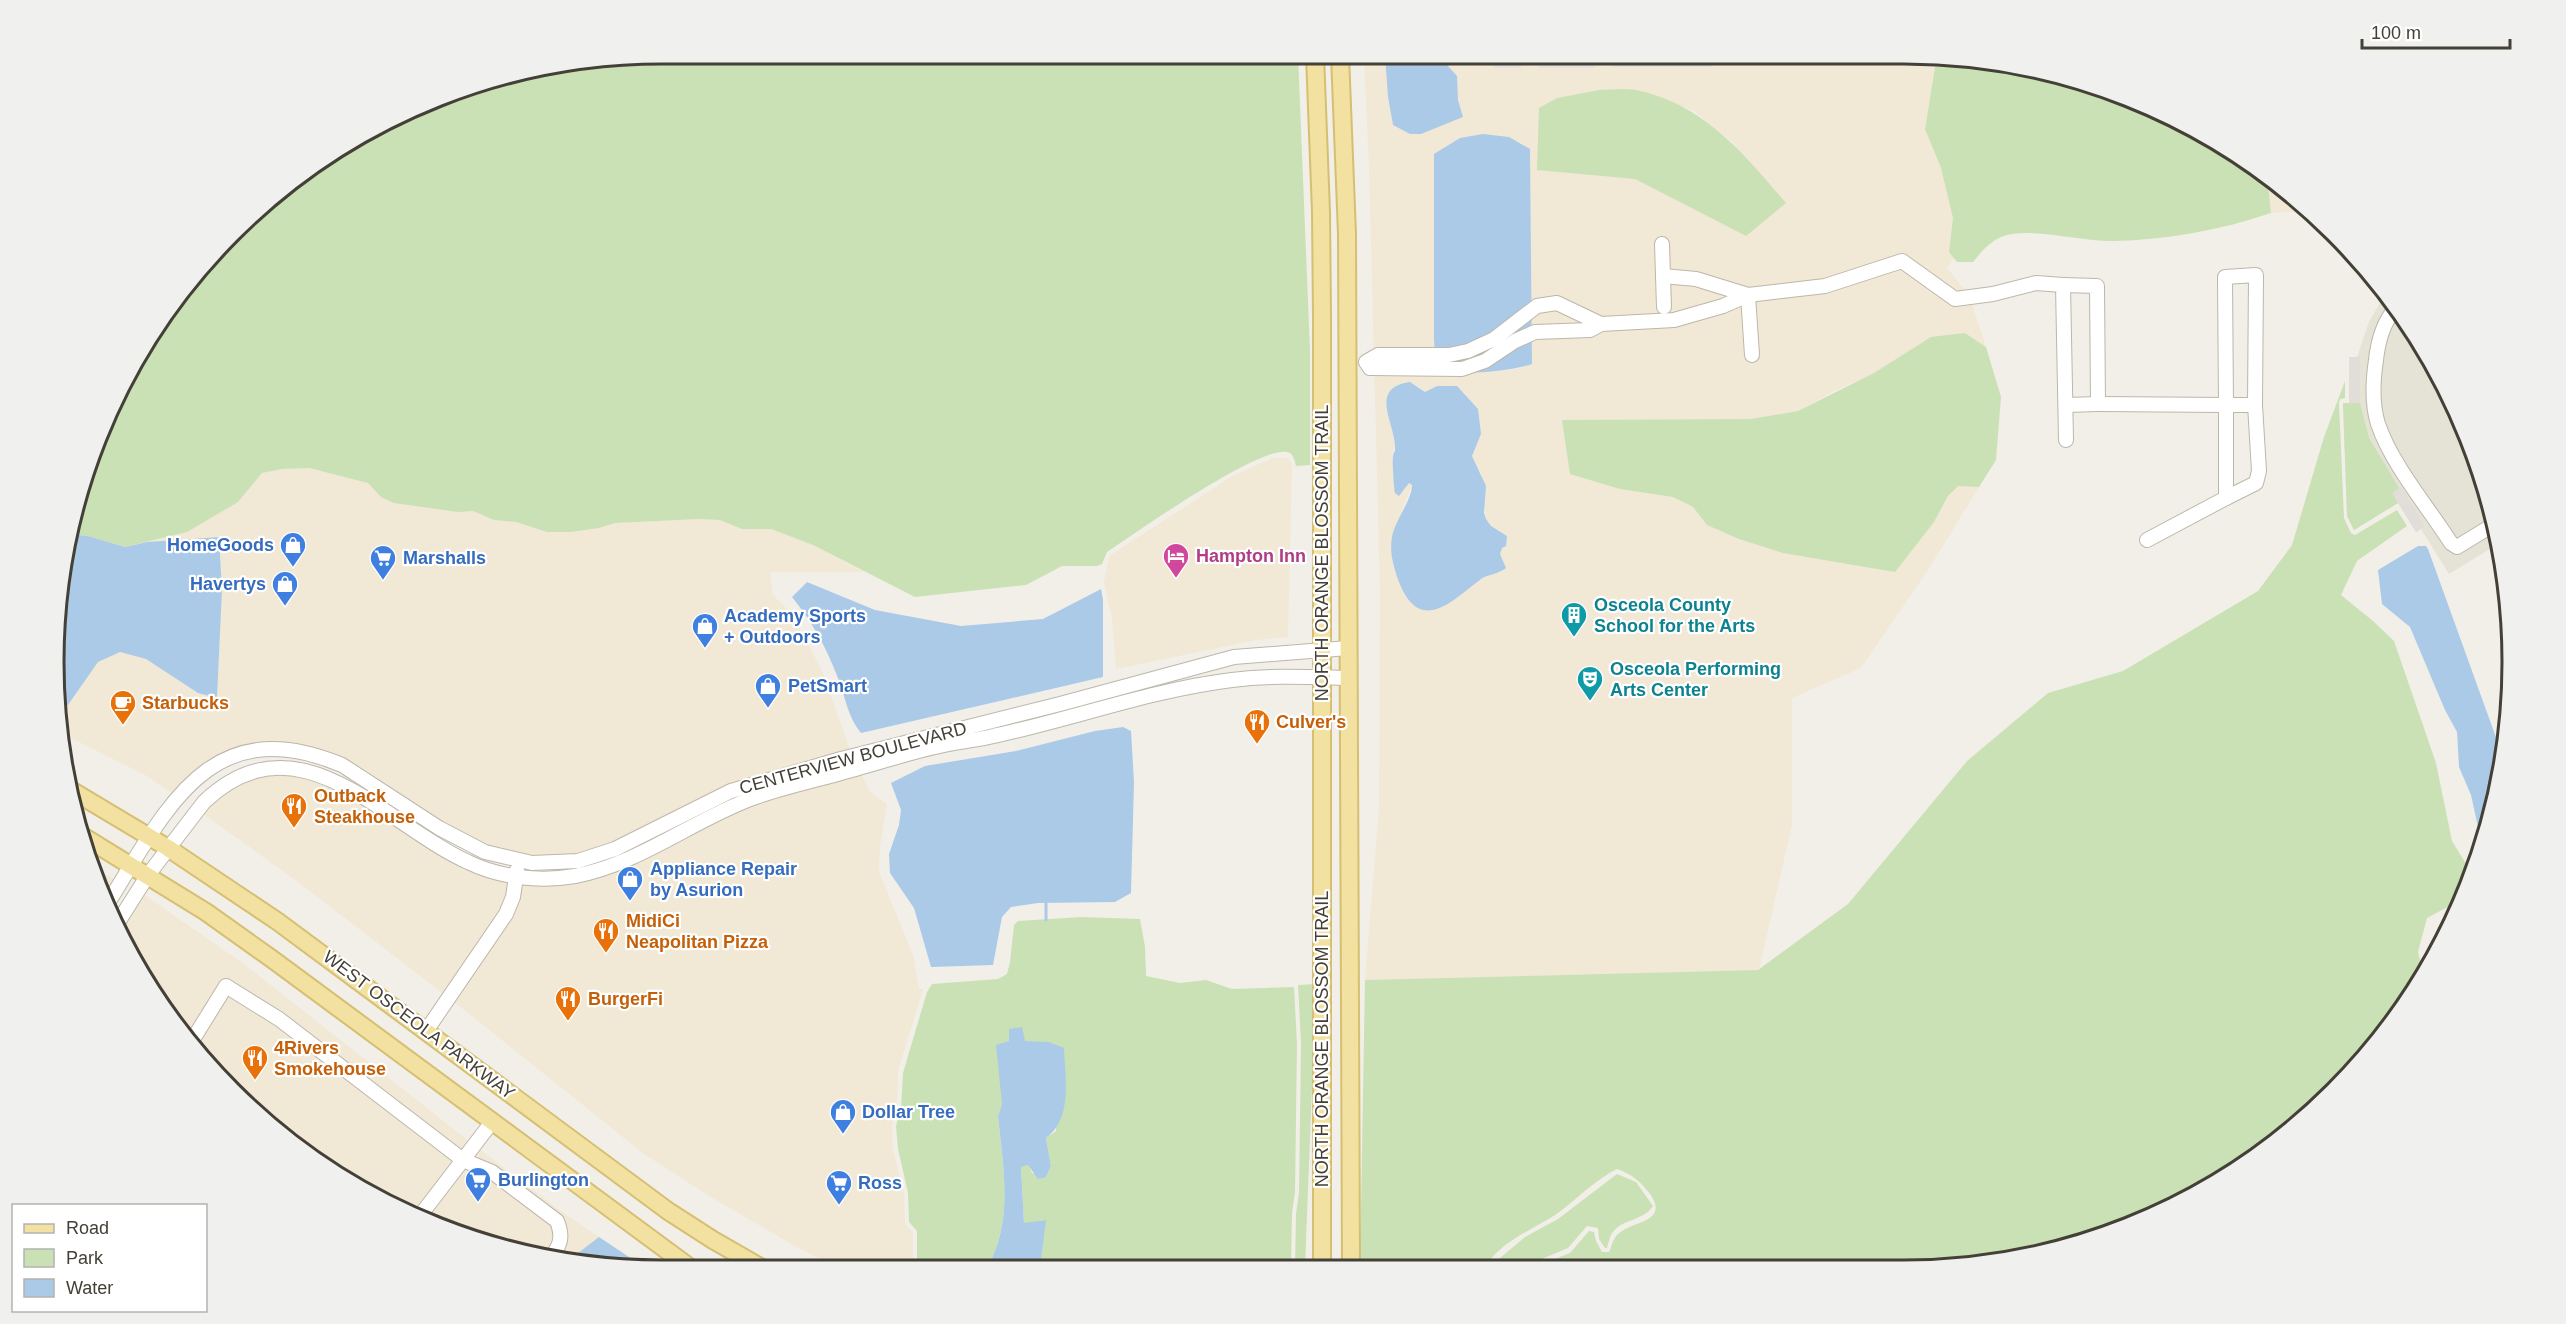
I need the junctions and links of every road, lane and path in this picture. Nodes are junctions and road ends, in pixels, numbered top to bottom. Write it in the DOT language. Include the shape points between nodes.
graph roads {
  1 [pos="1315,64"];
  2 [pos="1340,64"];
  3 [pos="1662,244"];
  4 [pos="1663,276"];
  5 [pos="2063,285"];
  6 [pos="1748,295"];
  7 [pos="1664,307"];
  8 [pos="1566,309"];
  9 [pos="2390,314"];
  10 [pos="1322,316"];
  11 [pos="1521,319"];
  12 [pos="1601,324"];
  13 [pos="1561,331"];
  14 [pos="1530,334"];
  15 [pos="1348,354"];
  16 [pos="1752,355"];
  17 [pos="2098,404"];
  18 [pos="2066,405"];
  19 [pos="2226,405"];
  20 [pos="2255,405"];
  21 [pos="2066,440"];
  22 [pos="2226,498"];
  23 [pos="2486,529"];
  24 [pos="2147,540"];
  25 [pos="1348,648"];
  26 [pos="1323,651"];
  27 [pos="1323,677"];
  28 [pos="1348,678"];
  29 [pos="1148,681"];
  30 [pos="1152,696"];
  31 [pos="291,749"];
  32 [pos="289,768"];
  33 [pos="731,791"];
  34 [pos="80,796"];
  35 [pos="738,804"];
  36 [pos="150,836"];
  37 [pos="92,842"];
  38 [pos="168,848"];
  39 [pos="519,861"];
  40 [pos="132,866"];
  41 [pos="148,875"];
  42 [pos="517,877"];
  43 [pos="112,896"];
  44 [pos="122,917"];
  45 [pos="426,1031"];
  46 [pos="196,1035"];
  47 [pos="492,1122"];
  48 [pos="463,1160"];
  49 [pos="424,1210"];
  50 [pos="557,1250"];
  51 [pos="680,1260"];
  52 [pos="748,1260"];
  53 [pos="1322,1260"];
  54 [pos="1351,1260"];
  1 -- 10 [label="main road, NORTH ORANGE BLOSSOM TRAIL"];
  2 -- 15 [label="main road, NORTH ORANGE BLOSSOM TRAIL"];
  3 -- 4 [label="street"];
  4 -- 6 [label="street" via="1696,279"];
  4 -- 7 [label="street"];
  5 -- 6 [label="street" via="2036,282 1993,294 1954,299 1902,261 1825,286"];
  5 -- 17 [label="street" via="2097,286"];
  5 -- 18 [label="street"];
  6 -- 12 [label="street" via="1674,320"];
  6 -- 16 [label="street"];
  8 -- 11 [label="street" via="1557,303 1537,306"];
  8 -- 12 [label="street"];
  8 -- 13 [label="street" via="1568,323"];
  9 -- 23 [label="street" via="2378,342 2373,382 2378,423 2394,456 2451,543 2457,547"];
  10 -- 15 [label="main road" via="1332,341"];
  10 -- 26 [label="main road, NORTH ORANGE BLOSSOM TRAIL"];
  11 -- 14 [label="street" via="1522,330"];
  11 -- 14 [label="street" via="1494,339 1468,351 1449,355 1378,355 1366,362 1370,368 1462,369 1485,361"];
  12 -- 13 [label="street" via="1590,330"];
  13 -- 14 [label="street"];
  15 -- 25 [label="main road, NORTH ORANGE BLOSSOM TRAIL"];
  17 -- 18 [label="street"];
  17 -- 19 [label="street"];
  18 -- 21 [label="street"];
  19 -- 20 [label="street"];
  19 -- 20 [label="street" via="2225,277 2256,275"];
  19 -- 22 [label="street"];
  20 -- 22 [label="street" via="2259,471 2256,483"];
  22 -- 24 [label="street"];
  25 -- 26 [label="street, CENTERVIEW BOULEVARD"];
  25 -- 28 [label="main road, NORTH ORANGE BLOSSOM TRAIL"];
  26 -- 27 [label="main road, NORTH ORANGE BLOSSOM TRAIL"];
  26 -- 29 [label="street, CENTERVIEW BOULEVARD" via="1234,657"];
  27 -- 28 [label="street, CENTERVIEW BOULEVARD"];
  27 -- 30 [label="street, CENTERVIEW BOULEVARD" via="1253,678"];
  27 -- 53 [label="main road, NORTH ORANGE BLOSSOM TRAIL"];
  28 -- 54 [label="main road, NORTH ORANGE BLOSSOM TRAIL"];
  29 -- 30 [label="street"];
  29 -- 33 [label="street, CENTERVIEW BOULEVARD" via="930,735"];
  30 -- 35 [label="street, CENTERVIEW BOULEVARD" via="934,747"];
  31 -- 32 [label="street"];
  31 -- 36 [label="street, CENTERVIEW BOULEVARD" via="252,752 215,765 175,798"];
  31 -- 39 [label="street, CENTERVIEW BOULEVARD" via="342,765 462,842"];
  32 -- 38 [label="street, CENTERVIEW BOULEVARD" via="250,774 224,786 204,802"];
  32 -- 42 [label="street, CENTERVIEW BOULEVARD" via="334,780 467,862"];
  33 -- 35 [label="street"];
  33 -- 39 [label="street, CENTERVIEW BOULEVARD" via="598,856 555,863"];
  34 -- 36 [label="main road, WEST OSCEOLA PARKWAY"];
  35 -- 42 [label="street, CENTERVIEW BOULEVARD" via="608,867 574,876"];
  36 -- 38 [label="main road, WEST OSCEOLA PARKWAY"];
  36 -- 40 [label="street, CENTERVIEW BOULEVARD"];
  37 -- 40 [label="main road, WEST OSCEOLA PARKWAY"];
  38 -- 41 [label="street, CENTERVIEW BOULEVARD"];
  38 -- 45 [label="main road, WEST OSCEOLA PARKWAY" via="277,921"];
  39 -- 42 [label="street"];
  40 -- 41 [label="main road, WEST OSCEOLA PARKWAY"];
  40 -- 43 [label="street, CENTERVIEW BOULEVARD"];
  41 -- 44 [label="street, CENTERVIEW BOULEVARD"];
  41 -- 47 [label="main road, WEST OSCEOLA PARKWAY" via="272,959"];
  42 -- 45 [label="street" via="506,914"];
  45 -- 52 [label="main road, WEST OSCEOLA PARKWAY" via="668,1211"];
  46 -- 48 [label="street" via="226,986 279,1019"];
  47 -- 48 [label="street"];
  47 -- 51 [label="main road, WEST OSCEOLA PARKWAY"];
  48 -- 49 [label="street"];
  48 -- 50 [label="street" via="492,1172 558,1221 561,1240"];
}
